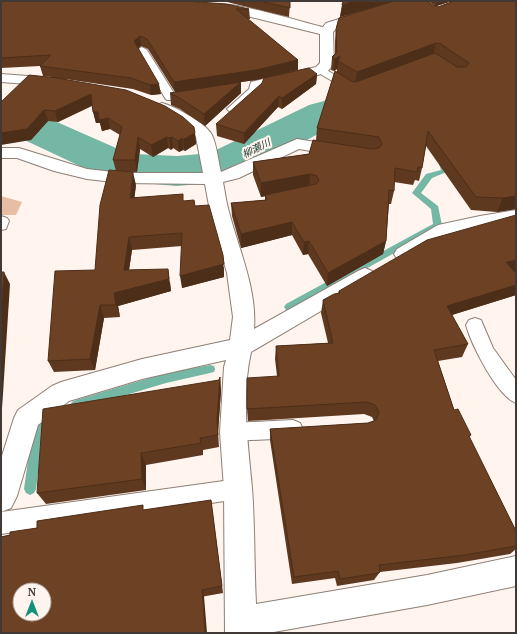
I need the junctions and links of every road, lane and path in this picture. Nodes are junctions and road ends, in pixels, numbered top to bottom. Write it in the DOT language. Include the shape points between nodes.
graph roads {
  1 [pos="417,2"];
  2 [pos="211,7"];
  3 [pos="326,32"];
  4 [pos="142,50"];
  5 [pos="321,70"];
  6 [pos="1,78"];
  7 [pos="67,84"];
  8 [pos="256,86"];
  9 [pos="361,87"];
  10 [pos="233,89"];
  11 [pos="186,96"];
  12 [pos="171,98"];
  13 [pos="228,116"];
  14 [pos="216,127"];
  15 [pos="1,152"];
  16 [pos="356,153"];
  17 [pos="209,159"];
  18 [pos="516,216"];
  19 [pos="1,221"];
  20 [pos="1,225"];
  21 [pos="476,325"];
  22 [pos="241,347"];
  23 [pos="516,395"];
  24 [pos="310,427"];
  25 [pos="233,432"];
  26 [pos="238,489"];
  27 [pos="1,498"];
  28 [pos="1,523"];
  29 [pos="516,572"];
  30 [pos="241,627"];
  1 -- 3 [label="street" via="331,26"];
  2 -- 3 [label="street" via="243,11"];
  3 -- 5 [label="street" via="327,64"];
  4 -- 12 [label="lane"];
  5 -- 8 [label="street"];
  5 -- 9 [label="lane" via="354,90"];
  6 -- 7 [label="street"];
  8 -- 10 [label="street"];
  8 -- 13 [label="street" via="256,90"];
  11 -- 12 [label="street"];
  12 -- 17 [label="street" via="150,102 191,124"];
  14 -- 17 [label="street"];
  15 -- 17 [label="street" via="19,153 87,174 122,178"];
  16 -- 17 [label="street" via="297,144 233,174"];
  17 -- 22 [label="street" via="227,209 244,317"];
  18 -- 22 [label="street" via="445,230"];
  19 -- 20 [label="lane"];
  21 -- 23 [label="lane" via="477,337 487,355"];
  22 -- 25 [label="street" via="236,367"];
  22 -- 27 [label="street" via="142,369 61,393 27,418"];
  24 -- 25 [label="lane"];
  25 -- 26 [label="street"];
  26 -- 28 [label="lane"];
  26 -- 30 [label="street"];
  29 -- 30 [label="street"];
}
